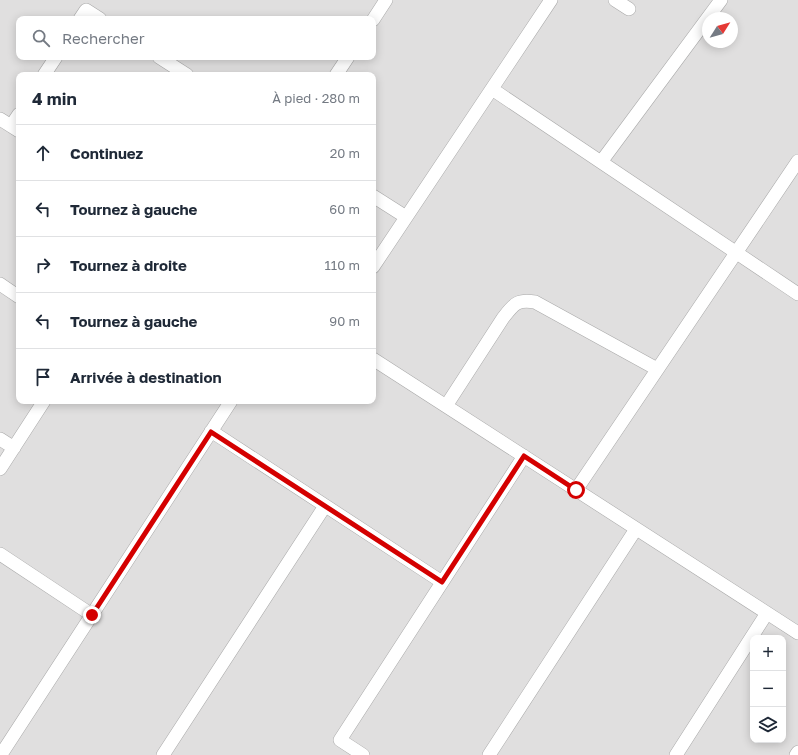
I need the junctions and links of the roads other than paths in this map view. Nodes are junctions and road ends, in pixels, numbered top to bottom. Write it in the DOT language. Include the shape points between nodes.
graph roads {
  1 [pos="386,0"];
  2 [pos="551,0"];
  3 [pos="615,0"];
  4 [pos="720,0"];
  5 [pos="629,9"];
  6 [pos="82,16"];
  7 [pos="95,16"];
  8 [pos="376,16"];
  9 [pos="54,60"];
  10 [pos="164,60"];
  11 [pos="346,60"];
  12 [pos="46,72"];
  13 [pos="182,72"];
  14 [pos="338,72"];
  15 [pos="492,89"];
  16 [pos="798,161"];
  17 [pos="601,162"];
  18 [pos="376,198"];
  19 [pos="406,218"];
  20 [pos="736,252"];
  21 [pos="376,263"];
  22 [pos="0,284"];
  23 [pos="798,294"];
  24 [pos="16,295"];
  25 [pos="376,361"];
  26 [pos="658,369"];
  27 [pos="42,404"];
  28 [pos="229,404"];
  29 [pos="446,406"];
  30 [pos="211,432"];
  31 [pos="0,439"];
  32 [pos="14,448"];
  33 [pos="524,456"];
  34 [pos="0,469"];
  35 [pos="576,490"];
  36 [pos="325,506"];
  37 [pos="636,529"];
  38 [pos="0,554"];
  39 [pos="442,582"];
  40 [pos="768,613"];
  41 [pos="92,615"];
  42 [pos="798,633"];
  43 [pos="798,752"];
  44 [pos="3,753"];
  45 [pos="163,755"];
  46 [pos="363,755"];
  47 [pos="490,755"];
  48 [pos="676,755"];
  49 [pos="796,755"];
  1 -- 8 [label="street"];
  2 -- 15 [label="street"];
  3 -- 5 [label="street"];
  4 -- 17 [label="street"];
  6 -- 7 [label="street" via="86,10"];
  9 -- 12 [label="street"];
  10 -- 13 [label="street"];
  11 -- 14 [label="street"];
  15 -- 17 [label="street"];
  15 -- 19 [label="street"];
  16 -- 20 [label="street"];
  17 -- 20 [label="street"];
  18 -- 19 [label="street"];
  19 -- 21 [label="street"];
  20 -- 23 [label="street"];
  20 -- 26 [label="street"];
  22 -- 24 [label="street"];
  25 -- 29 [label="street"];
  26 -- 29 [label="street" via="534,302 524,300 512,306 503,318"];
  26 -- 35 [label="street"];
  27 -- 32 [label="street"];
  28 -- 30 [label="street"];
  29 -- 33 [label="street"];
  30 -- 36 [label="street"];
  30 -- 41 [label="street"];
  31 -- 32 [label="street"];
  32 -- 34 [label="street"];
  33 -- 35 [label="street"];
  33 -- 39 [label="street"];
  35 -- 37 [label="street"];
  36 -- 39 [label="street"];
  36 -- 45 [label="street"];
  37 -- 40 [label="street"];
  37 -- 47 [label="street"];
  38 -- 41 [label="street"];
  39 -- 46 [label="street" via="340,740"];
  40 -- 42 [label="street"];
  40 -- 48 [label="street"];
  41 -- 44 [label="street"];
  43 -- 49 [label="street"];
}
